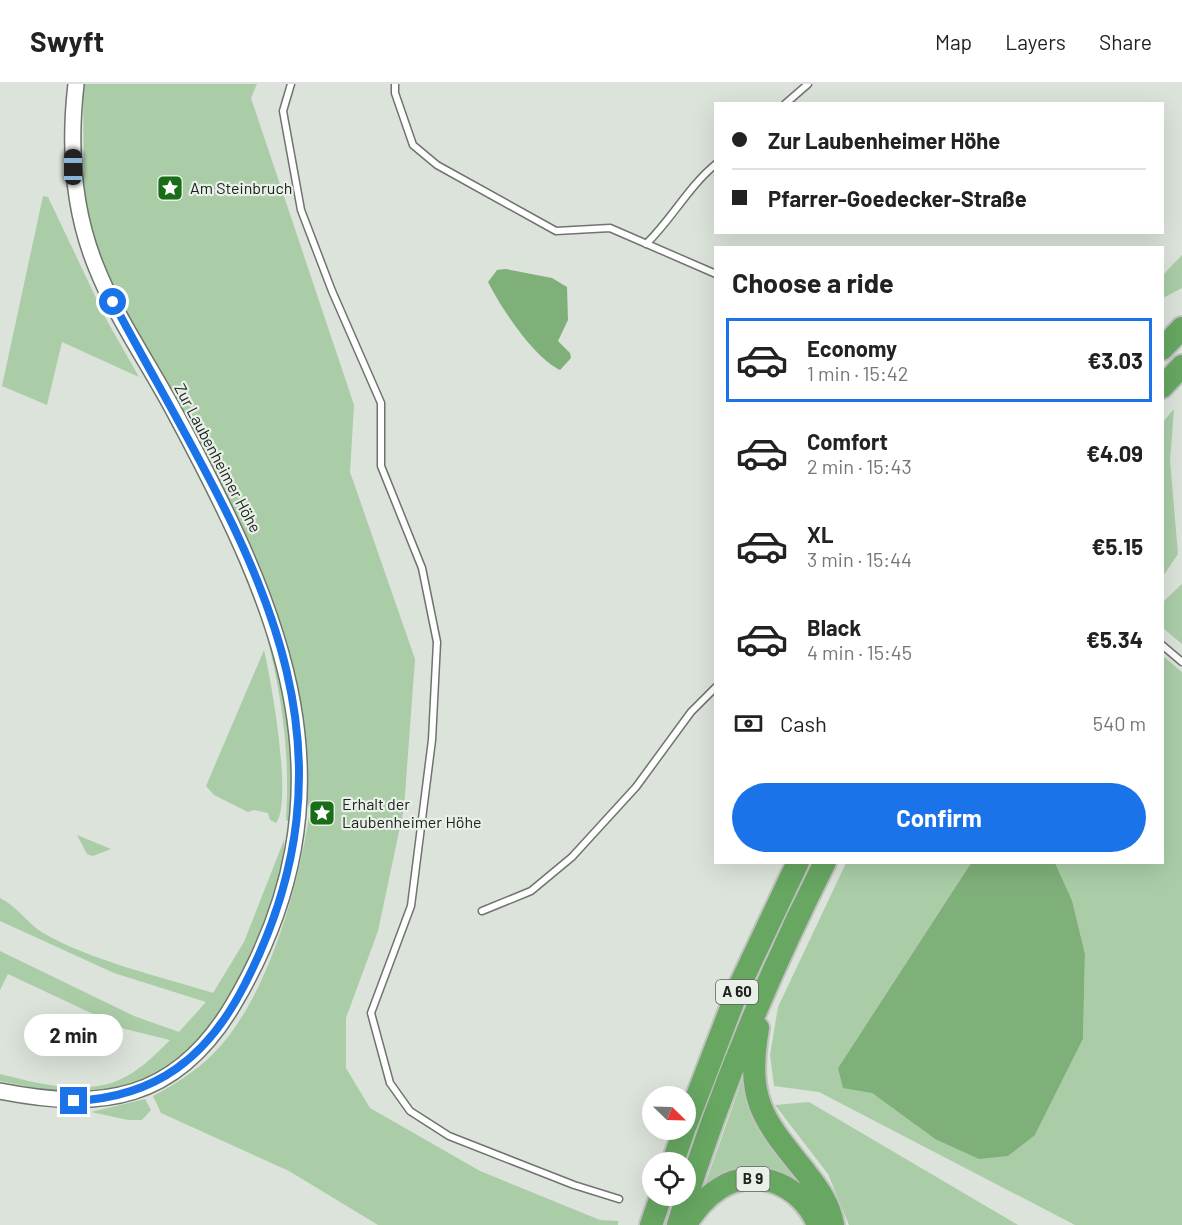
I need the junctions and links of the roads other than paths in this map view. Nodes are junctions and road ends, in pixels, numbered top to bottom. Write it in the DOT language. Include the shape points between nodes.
graph roads {
  1 [pos="76,84"];
  2 [pos="291,84"];
  3 [pos="395,84"];
  4 [pos="808,84"];
  5 [pos="787,102"];
  6 [pos="714,166"];
  7 [pos="646,244"];
  8 [pos="714,273"];
  9 [pos="1182,328"];
  10 [pos="1164,347"];
  11 [pos="1182,366"];
  12 [pos="1164,385"];
  13 [pos="1164,647"];
  14 [pos="1182,662"];
  15 [pos="714,689"];
  16 [pos="797,864"];
  17 [pos="824,864"];
  18 [pos="482,911"];
  19 [pos="765,991"];
  20 [pos="0,1090"];
  21 [pos="696,1099"];
  22 [pos="619,1198"];
  23 [pos="658,1206"];
  24 [pos="651,1225"];
  25 [pos="678,1225"];
  26 [pos="685,1225"];
  27 [pos="818,1225"];
  28 [pos="833,1225"];
  1 -- 20 [label="street, Zur Laubenheimer Höhe" via="74,176 94,262 246,551 281,647 291,692 300,808 279,905 256,963 206,1044 168,1075 128,1094 104,1100 58,1100"];
  2 -- 22 [label="lane" via="283,111 301,210 381,404 381,466 422,568 437,642 432,740 411,906 371,1013 390,1083 410,1111 449,1136 574,1185"];
  3 -- 7 [label="lane" via="413,145 437,165 556,231 609,228"];
  4 -- 5 [label="lane"];
  6 -- 7 [label="lane" via="700,177 666,225"];
  7 -- 8 [label="lane"];
  9 -- 10 [label="highway"];
  11 -- 12 [label="highway"];
  13 -- 14 [label="lane"];
  15 -- 18 [label="lane" via="691,712 636,787 572,857 531,891"];
  16 -- 21 [label="highway, A 60" via="739,987"];
  17 -- 19 [label="highway, A 60"];
  19 -- 25 [label="highway, A 60"];
  19 -- 28 [label="highway, A 60" via="753,1068 757,1101 771,1130 822,1196"];
  23 -- 24 [label="highway"];
  26 -- 27 [label="highway, B 9" via="711,1194 748,1179 777,1182 794,1191 804,1199"];
}
